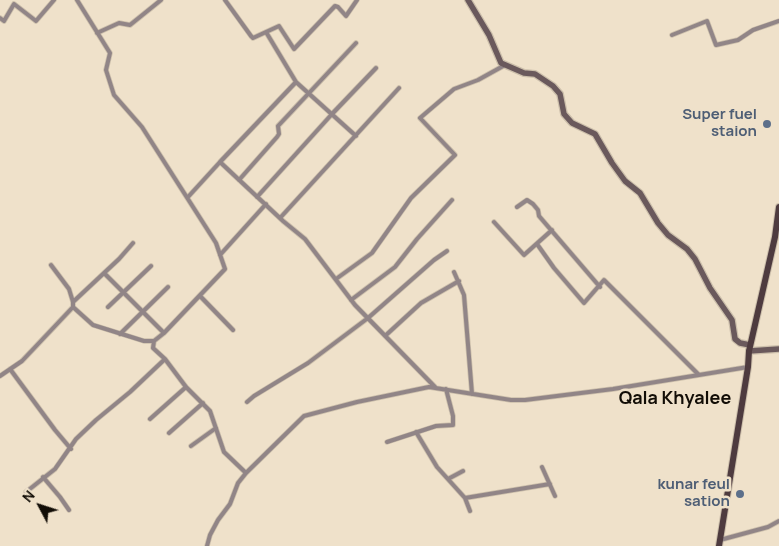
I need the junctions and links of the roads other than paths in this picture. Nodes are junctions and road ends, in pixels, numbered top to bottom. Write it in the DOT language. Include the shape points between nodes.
graph roads {
  1 [pos="54,0"];
  2 [pos="77,0"];
  3 [pos="161,0"];
  4 [pos="226,0"];
  5 [pos="357,0"];
  6 [pos="468,0"];
  7 [pos="0,18"];
  8 [pos="779,21"];
  9 [pos="266,32"];
  10 [pos="98,34"];
  11 [pos="672,35"];
  12 [pos="356,43"];
  13 [pos="505,65"];
  14 [pos="376,68"];
  15 [pos="296,82"];
  16 [pos="399,88"];
  17 [pos="308,93"];
  18 [pos="332,114"];
  19 [pos="356,136"];
  20 [pos="220,162"];
  21 [pos="239,180"];
  22 [pos="188,197"];
  23 [pos="257,197"];
  24 [pos="452,200"];
  25 [pos="266,204"];
  26 [pos="517,207"];
  27 [pos="779,208"];
  28 [pos="280,218"];
  29 [pos="494,222"];
  30 [pos="552,230"];
  31 [pos="133,243"];
  32 [pos="537,244"];
  33 [pos="446,251"];
  34 [pos="220,255"];
  35 [pos="51,265"];
  36 [pos="151,266"];
  37 [pos="454,272"];
  38 [pos="104,273"];
  39 [pos="336,279"];
  40 [pos="459,281"];
  41 [pos="168,287"];
  42 [pos="600,287"];
  43 [pos="124,293"];
  44 [pos="200,296"];
  45 [pos="351,300"];
  46 [pos="73,302"];
  47 [pos="108,307"];
  48 [pos="73,308"];
  49 [pos="143,312"];
  50 [pos="368,318"];
  51 [pos="233,330"];
  52 [pos="164,333"];
  53 [pos="120,334"];
  54 [pos="385,336"];
  55 [pos="154,341"];
  56 [pos="750,348"];
  57 [pos="779,349"];
  58 [pos="165,359"];
  59 [pos="748,367"];
  60 [pos="10,369"];
  61 [pos="698,374"];
  62 [pos="0,376"];
  63 [pos="186,387"];
  64 [pos="435,388"];
  65 [pos="446,389"];
  66 [pos="472,394"];
  67 [pos="247,402"];
  68 [pos="203,403"];
  69 [pos="150,420"];
  70 [pos="216,428"];
  71 [pos="416,432"];
  72 [pos="169,433"];
  73 [pos="387,442"];
  74 [pos="191,446"];
  75 [pos="71,448"];
  76 [pos="542,467"];
  77 [pos="463,471"];
  78 [pos="246,473"];
  79 [pos="43,477"];
  80 [pos="448,479"];
  81 [pos="550,484"];
  82 [pos="26,492"];
  83 [pos="556,496"];
  84 [pos="466,498"];
  85 [pos="69,510"];
  86 [pos="470,511"];
  87 [pos="779,521"];
  88 [pos="719,543"];
  89 [pos="207,546"];
  1 -- 7 [label="street" via="36,21 14,4 4,21"];
  2 -- 10 [label="street"];
  3 -- 10 [label="street" via="130,25 119,23"];
  4 -- 9 [label="street" via="253,38"];
  5 -- 9 [label="street" via="346,16 335,6 296,49 279,26"];
  6 -- 13 [label="street"];
  8 -- 11 [label="street" via="753,30 738,40 716,45 707,21"];
  9 -- 15 [label="street"];
  10 -- 22 [label="street" via="110,53 106,70 114,95 142,127"];
  12 -- 17 [label="street"];
  13 -- 39 [label="street" via="454,89 420,118 455,155 411,198 372,253"];
  13 -- 56 [label="street" via="535,74 553,86 560,94 564,114 572,123 595,134 612,163 640,193 658,223 695,259 732,320 735,339"];
  14 -- 18 [label="street"];
  15 -- 17 [label="street"];
  15 -- 20 [label="street"];
  16 -- 19 [label="street"];
  17 -- 18 [label="street"];
  17 -- 21 [label="street" via="278,126 277,137"];
  18 -- 19 [label="street"];
  18 -- 23 [label="street"];
  19 -- 28 [label="street"];
  20 -- 21 [label="street"];
  20 -- 22 [label="street"];
  21 -- 23 [label="street"];
  22 -- 34 [label="street"];
  23 -- 25 [label="street"];
  24 -- 45 [label="street" via="396,267"];
  25 -- 28 [label="street"];
  25 -- 34 [label="street"];
  26 -- 30 [label="street" via="527,200"];
  27 -- 56 [label="main road"];
  28 -- 39 [label="street" via="305,239"];
  29 -- 32 [label="street" via="524,255"];
  30 -- 32 [label="street"];
  30 -- 42 [label="street"];
  31 -- 38 [label="street"];
  32 -- 42 [label="street" via="584,303"];
  33 -- 50 [label="street"];
  34 -- 44 [label="street" via="225,269"];
  35 -- 46 [label="street" via="69,289"];
  36 -- 43 [label="street"];
  37 -- 40 [label="street"];
  38 -- 43 [label="street"];
  38 -- 46 [label="street"];
  39 -- 45 [label="street"];
  40 -- 54 [label="street" via="421,303"];
  40 -- 66 [label="street" via="464,295"];
  41 -- 49 [label="street"];
  42 -- 61 [label="street" via="604,280"];
  43 -- 47 [label="street"];
  43 -- 49 [label="street"];
  44 -- 51 [label="street"];
  44 -- 52 [label="street"];
  45 -- 50 [label="street"];
  46 -- 48 [label="street"];
  48 -- 53 [label="street" via="93,325"];
  48 -- 60 [label="street" via="22,361"];
  49 -- 52 [label="street"];
  49 -- 53 [label="street"];
  50 -- 54 [label="street"];
  50 -- 67 [label="street" via="308,363"];
  52 -- 55 [label="street"];
  53 -- 55 [label="street"];
  54 -- 64 [label="street"];
  55 -- 58 [label="street" via="153,348"];
  56 -- 57 [label="street"];
  56 -- 59 [label="main road"];
  58 -- 63 [label="street"];
  58 -- 75 [label="street" via="96,420"];
  59 -- 61 [label="street"];
  59 -- 88 [label="main road"];
  60 -- 62 [label="street"];
  60 -- 75 [label="street"];
  61 -- 66 [label="street" via="545,398 511,400"];
  63 -- 68 [label="street"];
  63 -- 69 [label="street"];
  64 -- 65 [label="street"];
  64 -- 78 [label="street" via="357,402 304,416"];
  65 -- 66 [label="street"];
  65 -- 71 [label="street" via="454,424"];
  68 -- 70 [label="street" via="210,411"];
  68 -- 72 [label="street"];
  70 -- 74 [label="street"];
  70 -- 78 [label="street" via="224,452"];
  71 -- 73 [label="street"];
  71 -- 80 [label="street"];
  75 -- 79 [label="street" via="55,469"];
  76 -- 81 [label="street"];
  77 -- 80 [label="street"];
  78 -- 89 [label="street" via="218,520"];
  79 -- 82 [label="street"];
  79 -- 85 [label="street"];
  80 -- 84 [label="street"];
  81 -- 83 [label="street"];
  81 -- 84 [label="street"];
  84 -- 86 [label="street"];
  87 -- 88 [label="street"];
}
